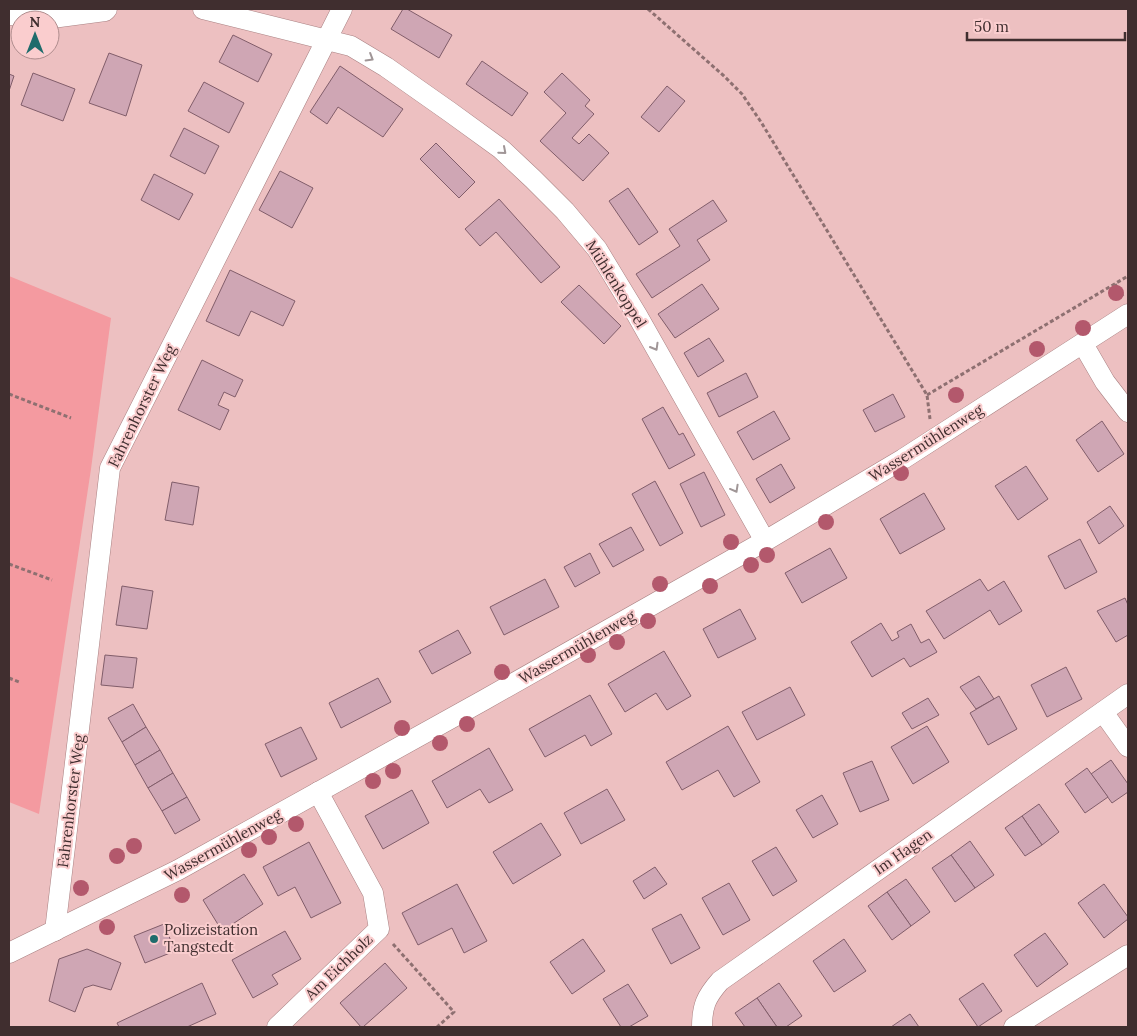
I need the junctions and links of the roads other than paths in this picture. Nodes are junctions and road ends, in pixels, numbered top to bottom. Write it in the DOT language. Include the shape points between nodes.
graph roads {
  1 [pos="107,9"];
  2 [pos="203,9"];
  3 [pos="342,9"];
  4 [pos="9,16"];
  5 [pos="326,38"];
  6 [pos="1128,314"];
  7 [pos="1083,344"];
  8 [pos="1128,412"];
  9 [pos="764,541"];
  10 [pos="1128,694"];
  11 [pos="1103,712"];
  12 [pos="1128,747"];
  13 [pos="318,792"];
  14 [pos="55,931"];
  15 [pos="9,952"];
  16 [pos="1128,955"];
  17 [pos="277,1027"];
  18 [pos="702,1027"];
  19 [pos="1014,1027"];
  1 -- 4 [label="street" via="52,18"];
  2 -- 5 [label="street, Mühlenkoppel"];
  3 -- 5 [label="street, Fahrenhorster Weg"];
  5 -- 9 [label="street, Mühlenkoppel, one-way" via="351,46 450,112 501,149 566,212 597,248 637,314"];
  5 -- 14 [label="street, Fahrenhorster Weg" via="110,468"];
  6 -- 7 [label="street, Wassermühlenweg"];
  7 -- 8 [label="street" via="1105,382"];
  7 -- 9 [label="street, Wassermühlenweg" via="902,459"];
  9 -- 13 [label="street, Wassermühlenweg"];
  10 -- 11 [label="street, Im Hagen"];
  11 -- 12 [label="street"];
  11 -- 18 [label="street, Im Hagen" via="720,981 702,1010"];
  13 -- 14 [label="street, Wassermühlenweg" via="178,870"];
  13 -- 17 [label="street, Am Eichholz" via="373,893 379,929"];
  14 -- 15 [label="street, Wassermühlenweg"];
  16 -- 19 [label="street"];
}
